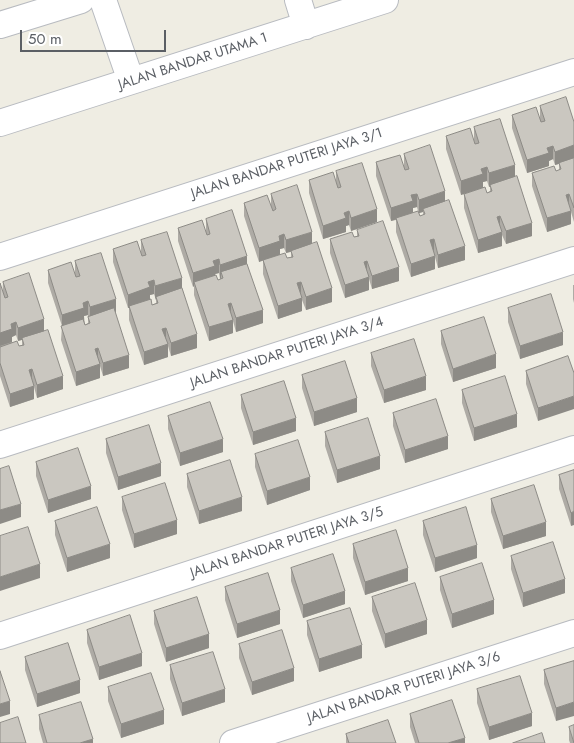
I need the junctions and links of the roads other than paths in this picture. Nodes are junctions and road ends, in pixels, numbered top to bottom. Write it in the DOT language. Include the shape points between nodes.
graph roads {
  1 [pos="81,0"];
  2 [pos="103,0"];
  3 [pos="298,0"];
  4 [pos="385,0"];
  5 [pos="0,24"];
  6 [pos="306,26"];
  7 [pos="574,72"];
  8 [pos="131,81"];
  9 [pos="0,123"];
  10 [pos="0,257"];
  11 [pos="574,260"];
  12 [pos="0,445"];
  13 [pos="574,449"];
  14 [pos="574,633"];
  15 [pos="0,636"];
  16 [pos="233,743"];
  1 -- 5 [label="street"];
  2 -- 8 [label="street"];
  3 -- 6 [label="street"];
  4 -- 6 [label="street, JALAN BANDAR UTAMA 1"];
  6 -- 8 [label="street, JALAN BANDAR UTAMA 1"];
  7 -- 10 [label="street, JALAN BANDAR PUTERI JAYA 3/1"];
  8 -- 9 [label="street, JALAN BANDAR UTAMA 1"];
  11 -- 12 [label="street, JALAN BANDAR PUTERI JAYA 3/4"];
  13 -- 15 [label="street, JALAN BANDAR PUTERI JAYA 3/5"];
  14 -- 16 [label="street, JALAN BANDAR PUTERI JAYA 3/6"];
}
